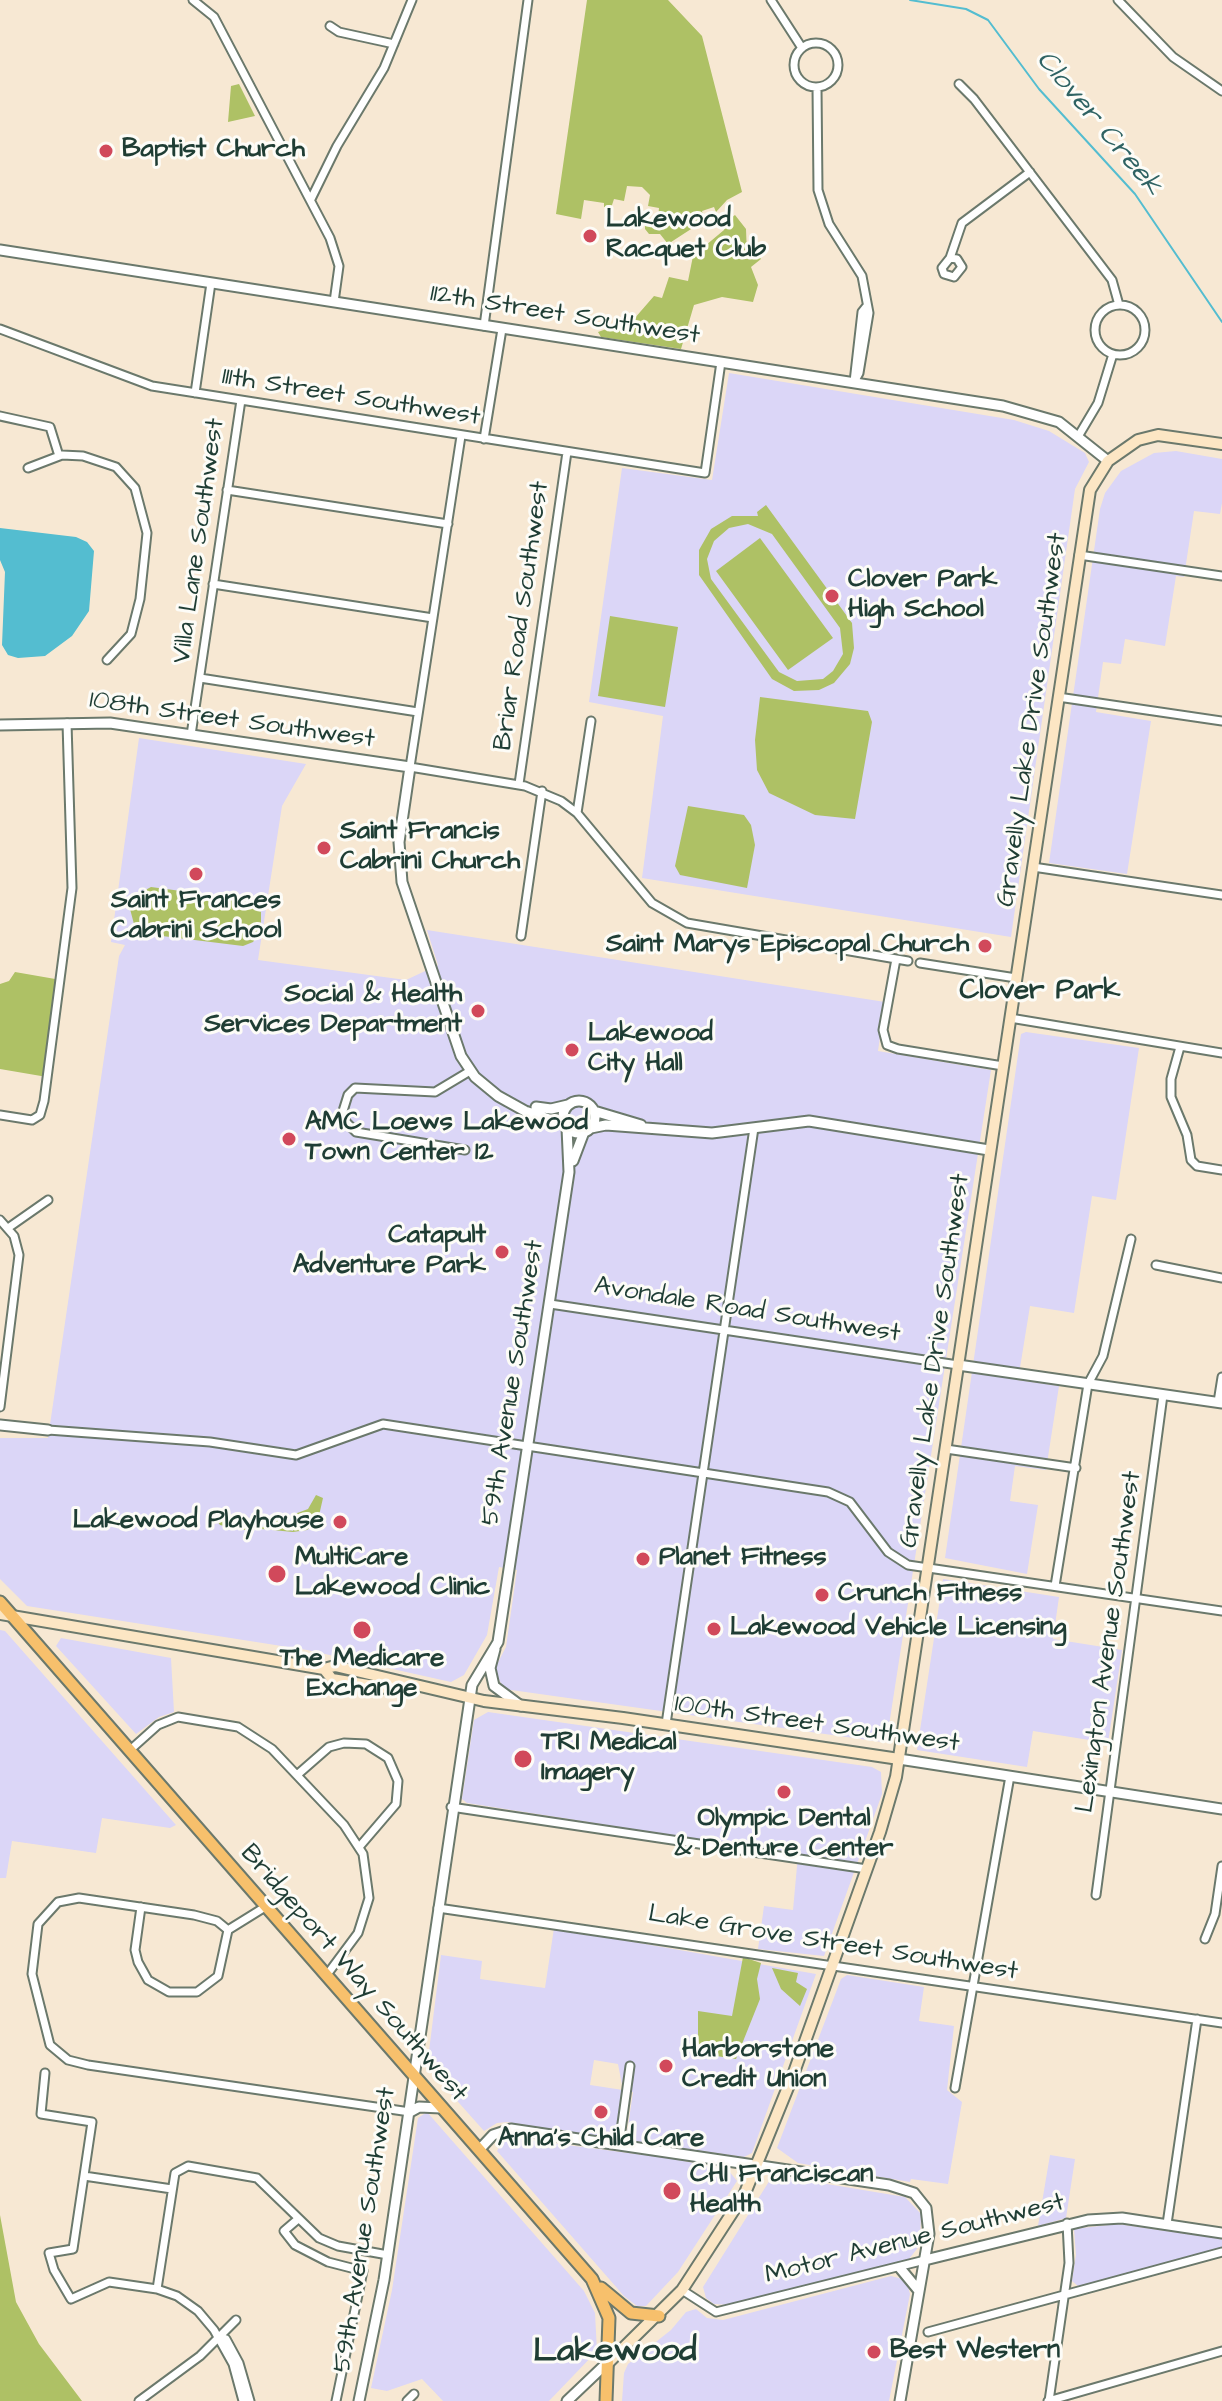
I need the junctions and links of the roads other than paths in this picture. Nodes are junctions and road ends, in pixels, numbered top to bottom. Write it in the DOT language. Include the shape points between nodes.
graph roads {
  1 [pos="193,0"];
  2 [pos="412,0"];
  3 [pos="528,0"];
  4 [pos="771,0"];
  5 [pos="1118,0"];
  6 [pos="330,26"];
  7 [pos="394,44"];
  8 [pos="802,48"];
  9 [pos="959,84"];
  10 [pos="817,87"];
  11 [pos="1222,91"];
  12 [pos="1030,172"];
  13 [pos="311,199"];
  14 [pos="0,250"];
  15 [pos="950,258"];
  16 [pos="211,283"];
  17 [pos="334,302"];
  18 [pos="1119,305"];
  19 [pos="484,326"];
  20 [pos="0,329"];
  21 [pos="502,329"];
  22 [pos="1113,354"];
  23 [pos="721,362"];
  24 [pos="854,382"];
  25 [pos="195,393"];
  26 [pos="241,400"];
  27 [pos="0,416"];
  28 [pos="1079,435"];
  29 [pos="461,436"];
  30 [pos="484,439"];
  31 [pos="1222,444"];
  32 [pos="567,452"];
  33 [pos="59,456"];
  34 [pos="1108,461"];
  35 [pos="28,468"];
  36 [pos="227,490"];
  37 [pos="448,524"];
  38 [pos="1079,555"];
  39 [pos="1222,576"];
  40 [pos="213,584"];
  41 [pos="433,618"];
  42 [pos="107,660"];
  43 [pos="200,678"];
  44 [pos="1058,697"];
  45 [pos="418,712"];
  46 [pos="591,721"];
  47 [pos="1222,721"];
  48 [pos="67,723"];
  49 [pos="0,725"];
  50 [pos="191,735"];
  51 [pos="410,767"];
  52 [pos="519,784"];
  53 [pos="542,791"];
  54 [pos="577,813"];
  55 [pos="1033,867"];
  56 [pos="1222,895"];
  57 [pos="521,936"];
  58 [pos="896,959"];
  59 [pos="908,961"];
  60 [pos="920,963"];
  61 [pos="1016,978"];
  62 [pos="1010,1018"];
  63 [pos="1180,1047"];
  64 [pos="1222,1053"];
  65 [pos="1003,1066"];
  66 [pos="470,1071"];
  67 [pos="509,1102"];
  68 [pos="568,1105"];
  69 [pos="594,1111"];
  70 [pos="0,1115"];
  71 [pos="566,1126"];
  72 [pos="648,1128"];
  73 [pos="754,1128"];
  74 [pos="587,1130"];
  75 [pos="465,1150"];
  76 [pos="989,1150"];
  77 [pos="1222,1170"];
  78 [pos="569,1172"];
  79 [pos="48,1200"];
  80 [pos="0,1220"];
  81 [pos="8,1228"];
  82 [pos="1131,1239"];
  83 [pos="1156,1265"];
  84 [pos="1222,1278"];
  85 [pos="550,1304"];
  86 [pos="724,1330"];
  87 [pos="3,1360"];
  88 [pos="958,1365"];
  89 [pos="1222,1377"];
  90 [pos="1088,1384"];
  91 [pos="1163,1395"];
  92 [pos="1220,1403"];
  93 [pos="0,1407"];
  94 [pos="0,1425"];
  95 [pos="48,1430"];
  96 [pos="527,1447"];
  97 [pos="946,1449"];
  98 [pos="1076,1468"];
  99 [pos="701,1473"];
  100 [pos="928,1568"];
  101 [pos="1055,1586"];
  102 [pos="1136,1598"];
  103 [pos="0,1602"];
  104 [pos="1222,1611"];
  105 [pos="6,1615"];
  106 [pos="498,1642"];
  107 [pos="469,1697"];
  108 [pos="521,1706"];
  109 [pos="666,1724"];
  110 [pos="129,1751"];
  111 [pos="899,1759"];
  112 [pos="297,1775"];
  113 [pos="1010,1776"];
  114 [pos="1110,1792"];
  115 [pos="451,1807"];
  116 [pos="1222,1809"];
  117 [pos="360,1846"];
  118 [pos="1222,1866"];
  119 [pos="867,1869"];
  120 [pos="1096,1895"];
  121 [pos="141,1907"];
  122 [pos="265,1907"];
  123 [pos="438,1908"];
  124 [pos="228,1930"];
  125 [pos="1205,1939"];
  126 [pos="833,1965"];
  127 [pos="326,1976"];
  128 [pos="973,1985"];
  129 [pos="1197,2019"];
  130 [pos="1222,2023"];
  131 [pos="630,2066"];
  132 [pos="45,2073"];
  133 [pos="413,2076"];
  134 [pos="955,2088"];
  135 [pos="441,2108"];
  136 [pos="410,2112"];
  137 [pos="619,2145"];
  138 [pos="479,2150"];
  139 [pos="757,2167"];
  140 [pos="84,2176"];
  141 [pos="172,2189"];
  142 [pos="298,2219"];
  143 [pos="1067,2223"];
  144 [pos="1167,2224"];
  145 [pos="1222,2233"];
  146 [pos="1222,2252"];
  147 [pos="388,2255"];
  148 [pos="925,2260"];
  149 [pos="900,2268"];
  150 [pos="592,2279"];
  151 [pos="157,2289"];
  152 [pos="682,2290"];
  153 [pos="919,2291"];
  154 [pos="1065,2295"];
  155 [pos="659,2316"];
  156 [pos="236,2320"];
  157 [pos="928,2332"];
  158 [pos="218,2337"];
  159 [pos="1222,2351"];
  160 [pos="609,2362"];
  161 [pos="414,2394"];
  162 [pos="138,2400"];
  163 [pos="243,2401"];
  164 [pos="250,2401"];
  165 [pos="336,2401"];
  166 [pos="359,2401"];
  167 [pos="407,2401"];
  168 [pos="567,2401"];
  169 [pos="606,2401"];
  170 [pos="900,2401"];
  171 [pos="1048,2401"];
  1 -- 13 [label="street" via="214,17"];
  2 -- 7 [label="street"];
  3 -- 19 [label="street"];
  4 -- 8 [label="street"];
  5 -- 11 [label="street" via="1173,57"];
  6 -- 7 [label="street"];
  7 -- 13 [label="street"];
  8 -- 10 [label="street" via="794,59 795,73 803,84"];
  8 -- 10 [label="street" via="823,45 837,61 831,82"];
  9 -- 12 [label="street"];
  10 -- 24 [label="street" via="821,201 838,242 862,276 866,307"];
  12 -- 15 [label="street" via="962,223"];
  12 -- 18 [label="street" via="1112,280"];
  13 -- 17 [label="street" via="338,258"];
  14 -- 16 [label="street, 112th Street Southwest"];
  16 -- 17 [label="street, 112th Street Southwest"];
  16 -- 25 [label="street"];
  17 -- 19 [label="street, 112th Street Southwest"];
  18 -- 22 [label="street" via="1101,314 1095,329 1099,345"];
  18 -- 22 [label="street" via="1138,313 1145,336 1129,354"];
  19 -- 21 [label="street, 112th Street Southwest"];
  20 -- 25 [label="street, 111th Street Southwest" via="125,379"];
  21 -- 23 [label="street, 112th Street Southwest"];
  21 -- 30 [label="street"];
  22 -- 28 [label="street" via="1098,403"];
  23 -- 24 [label="street, 112th Street Southwest"];
  23 -- 32 [label="street, 111th Street Southwest" via="705,473"];
  24 -- 28 [label="street, 112th Street Southwest" via="1018,409 1059,422"];
  25 -- 26 [label="street, 111th Street Southwest"];
  26 -- 29 [label="street, 111th Street Southwest"];
  26 -- 36 [label="street, Villa Lane Southwest"];
  27 -- 33 [label="street" via="48,426"];
  28 -- 34 [label="street, 112th Street Southwest"];
  29 -- 30 [label="street, 111th Street Southwest"];
  29 -- 37 [label="street"];
  30 -- 32 [label="street, 111th Street Southwest"];
  31 -- 34 [label="main road, Gravelly Lake Drive Southwest" via="1148,437"];
  32 -- 52 [label="street, Briar Road Southwest"];
  33 -- 35 [label="street"];
  33 -- 42 [label="street" via="93,458 116,467 130,479 142,508 146,554 136,623"];
  34 -- 38 [label="main road, Gravelly Lake Drive Southwest" via="1090,490"];
  36 -- 37 [label="street"];
  36 -- 40 [label="street, Villa Lane Southwest"];
  37 -- 41 [label="street"];
  38 -- 39 [label="street"];
  38 -- 44 [label="main road, Gravelly Lake Drive Southwest"];
  40 -- 41 [label="street"];
  40 -- 43 [label="street, Villa Lane Southwest"];
  41 -- 45 [label="street"];
  43 -- 45 [label="street"];
  43 -- 50 [label="street, Villa Lane Southwest"];
  44 -- 47 [label="street"];
  44 -- 55 [label="main road, Gravelly Lake Drive Southwest"];
  45 -- 51 [label="street"];
  46 -- 54 [label="street"];
  48 -- 49 [label="street, 108th Street Southwest"];
  48 -- 50 [label="street, 108th Street Southwest" via="110,723"];
  48 -- 70 [label="street" via="70,910 44,1101 37,1118"];
  50 -- 51 [label="street, 108th Street Southwest"];
  51 -- 52 [label="street"];
  51 -- 66 [label="street" via="399,842 402,882 454,1041"];
  52 -- 53 [label="street"];
  53 -- 54 [label="street"];
  53 -- 57 [label="street"];
  54 -- 58 [label="street" via="645,895 678,920"];
  55 -- 56 [label="street"];
  55 -- 61 [label="main road, Gravelly Lake Drive Southwest"];
  58 -- 59 [label="street"];
  58 -- 65 [label="street" via="883,1030 887,1045"];
  60 -- 61 [label="street"];
  61 -- 62 [label="main road, Gravelly Lake Drive Southwest"];
  62 -- 63 [label="street"];
  62 -- 65 [label="main road, Gravelly Lake Drive Southwest"];
  63 -- 64 [label="street"];
  63 -- 77 [label="street" via="1171,1097 1191,1160"];
  65 -- 76 [label="main road, Gravelly Lake Drive Southwest"];
  66 -- 67 [label="street"];
  66 -- 75 [label="street" via="448,1087 427,1093 355,1088 344,1108 345,1120 356,1132"];
  67 -- 68 [label="street" via="551,1109"];
  67 -- 71 [label="street"];
  68 -- 69 [label="street" via="582,1101"];
  68 -- 71 [label="street" via="563,1114"];
  69 -- 72 [label="street"];
  69 -- 74 [label="street"];
  71 -- 74 [label="street"];
  71 -- 78 [label="street, 59th Avenue Southwest"];
  72 -- 73 [label="street" via="700,1133"];
  72 -- 74 [label="street"];
  73 -- 76 [label="street" via="809,1121"];
  73 -- 86 [label="street"];
  74 -- 78 [label="street, 59th Avenue Southwest"];
  76 -- 88 [label="main road, Gravelly Lake Drive Southwest"];
  78 -- 85 [label="street, 59th Avenue Southwest"];
  79 -- 81 [label="street"];
  80 -- 81 [label="street"];
  81 -- 87 [label="street" via="19,1260"];
  82 -- 90 [label="street" via="1103,1356"];
  83 -- 84 [label="street"];
  85 -- 86 [label="street, Avondale Road Southwest"];
  85 -- 96 [label="street, 59th Avenue Southwest"];
  86 -- 88 [label="street, Avondale Road Southwest"];
  86 -- 99 [label="street"];
  87 -- 93 [label="street"];
  88 -- 90 [label="street, Avondale Road Southwest"];
  88 -- 97 [label="main road, Gravelly Lake Drive Southwest"];
  89 -- 92 [label="street"];
  90 -- 91 [label="street, Avondale Road Southwest"];
  90 -- 98 [label="street"];
  91 -- 92 [label="street, Avondale Road Southwest"];
  91 -- 102 [label="street, Lexington Avenue Southwest"];
  94 -- 95 [label="street"];
  95 -- 96 [label="street" via="210,1442 296,1455 383,1424"];
  96 -- 99 [label="street"];
  96 -- 106 [label="street, 59th Avenue Southwest"];
  97 -- 98 [label="street"];
  97 -- 100 [label="main road, Gravelly Lake Drive Southwest"];
  98 -- 101 [label="street"];
  99 -- 100 [label="street" via="842,1496 891,1555"];
  99 -- 109 [label="street" via="700,1511"];
  100 -- 101 [label="street"];
  100 -- 111 [label="main road, Gravelly Lake Drive Southwest"];
  101 -- 102 [label="street"];
  102 -- 104 [label="street"];
  102 -- 114 [label="street, Lexington Avenue Southwest"];
  103 -- 105 [label="main road, Bridgeport Way Southwest"];
  105 -- 107 [label="main road, 100th Street Southwest" via="324,1669 332,1679"];
  105 -- 110 [label="main road, Bridgeport Way Southwest"];
  106 -- 107 [label="street, 59th Avenue Southwest" via="481,1665"];
  106 -- 108 [label="street" via="492,1681"];
  107 -- 108 [label="main road, 100th Street Southwest"];
  107 -- 115 [label="street, 59th Avenue Southwest"];
  108 -- 109 [label="main road, 100th Street Southwest"];
  109 -- 111 [label="main road, 100th Street Southwest"];
  110 -- 112 [label="street" via="170,1720 209,1720 249,1731"];
  110 -- 122 [label="main road, Bridgeport Way Southwest"];
  111 -- 113 [label="street, 100th Street Southwest"];
  111 -- 119 [label="main road, Gravelly Lake Drive Southwest"];
  112 -- 117 [label="street"];
  112 -- 117 [label="street" via="329,1747 344,1743 366,1744 388,1758 398,1781 396,1804"];
  113 -- 114 [label="street, 100th Street Southwest"];
  113 -- 128 [label="street"];
  114 -- 116 [label="street, 100th Street Southwest"];
  114 -- 120 [label="street, Lexington Avenue Southwest"];
  115 -- 119 [label="street"];
  115 -- 123 [label="street, 59th Avenue Southwest"];
  117 -- 127 [label="street" via="369,1880 367,1907 348,1951"];
  118 -- 125 [label="street" via="1215,1914"];
  119 -- 126 [label="main road, Gravelly Lake Drive Southwest"];
  121 -- 124 [label="street" via="210,1919"];
  121 -- 124 [label="street" via="138,1962 148,1980 169,1992 197,1992 218,1976"];
  121 -- 136 [label="street" via="79,1898 58,1902 41,1918 32,1987 47,2038 68,2060"];
  122 -- 124 [label="street"];
  122 -- 127 [label="main road, Bridgeport Way Southwest"];
  123 -- 126 [label="street, Lake Grove Street Southwest"];
  123 -- 133 [label="street, 59th Avenue Southwest"];
  126 -- 128 [label="street, Lake Grove Street Southwest"];
  126 -- 139 [label="main road, Gravelly Lake Drive Southwest"];
  127 -- 133 [label="main road, Bridgeport Way Southwest"];
  128 -- 129 [label="street, Lake Grove Street Southwest"];
  128 -- 134 [label="street"];
  129 -- 130 [label="street, Lake Grove Street Southwest"];
  129 -- 144 [label="street"];
  131 -- 137 [label="street"];
  132 -- 140 [label="street" via="41,2114 92,2122"];
  133 -- 135 [label="main road, Bridgeport Way Southwest"];
  133 -- 136 [label="street, 59th Avenue Southwest"];
  135 -- 136 [label="street"];
  135 -- 138 [label="main road, Bridgeport Way Southwest"];
  136 -- 147 [label="street, 59th Avenue Southwest"];
  137 -- 138 [label="street" via="511,2129 493,2135"];
  137 -- 139 [label="street"];
  138 -- 150 [label="main road, Bridgeport Way Southwest"];
  139 -- 148 [label="street" via="898,2186 914,2193 929,2219"];
  139 -- 152 [label="main road, Gravelly Lake Drive Southwest" via="733,2217"];
  140 -- 141 [label="street"];
  140 -- 151 [label="street" via="73,2249 49,2253 71,2299 109,2282"];
  141 -- 142 [label="street" via="175,2173 183,2167 249,2175 264,2183"];
  141 -- 151 [label="street"];
  142 -- 147 [label="street" via="338,2246"];
  142 -- 165 [label="street" via="284,2231 295,2245 328,2262 363,2271"];
  143 -- 144 [label="street, Motor Avenue Southwest" via="1122,2218"];
  143 -- 148 [label="street, Motor Avenue Southwest"];
  143 -- 154 [label="street"];
  144 -- 145 [label="street, Motor Avenue Southwest"];
  146 -- 154 [label="street"];
  147 -- 166 [label="street, 59th Avenue Southwest"];
  148 -- 149 [label="street, Motor Avenue Southwest"];
  148 -- 153 [label="street"];
  149 -- 152 [label="street, Motor Avenue Southwest" via="716,2312"];
  149 -- 153 [label="street"];
  150 -- 155 [label="main road" via="631,2313"];
  150 -- 160 [label="main road, Bridgeport Way Southwest" via="609,2318"];
  151 -- 158 [label="street" via="188,2302"];
  152 -- 155 [label="main road, Gravelly Lake Drive Southwest"];
  153 -- 170 [label="street"];
  154 -- 157 [label="street"];
  154 -- 171 [label="street"];
  155 -- 160 [label="main road, Gravelly Lake Drive Southwest"];
  156 -- 158 [label="street"];
  158 -- 162 [label="street"];
  158 -- 163 [label="street" via="233,2364"];
  158 -- 164 [label="street" via="226,2339 239,2363"];
  159 -- 171 [label="street"];
  160 -- 168 [label="street, Gravelly Lake Drive Southwest"];
  160 -- 169 [label="main road, Bridgeport Way Southwest"];
  161 -- 167 [label="street"];
}
